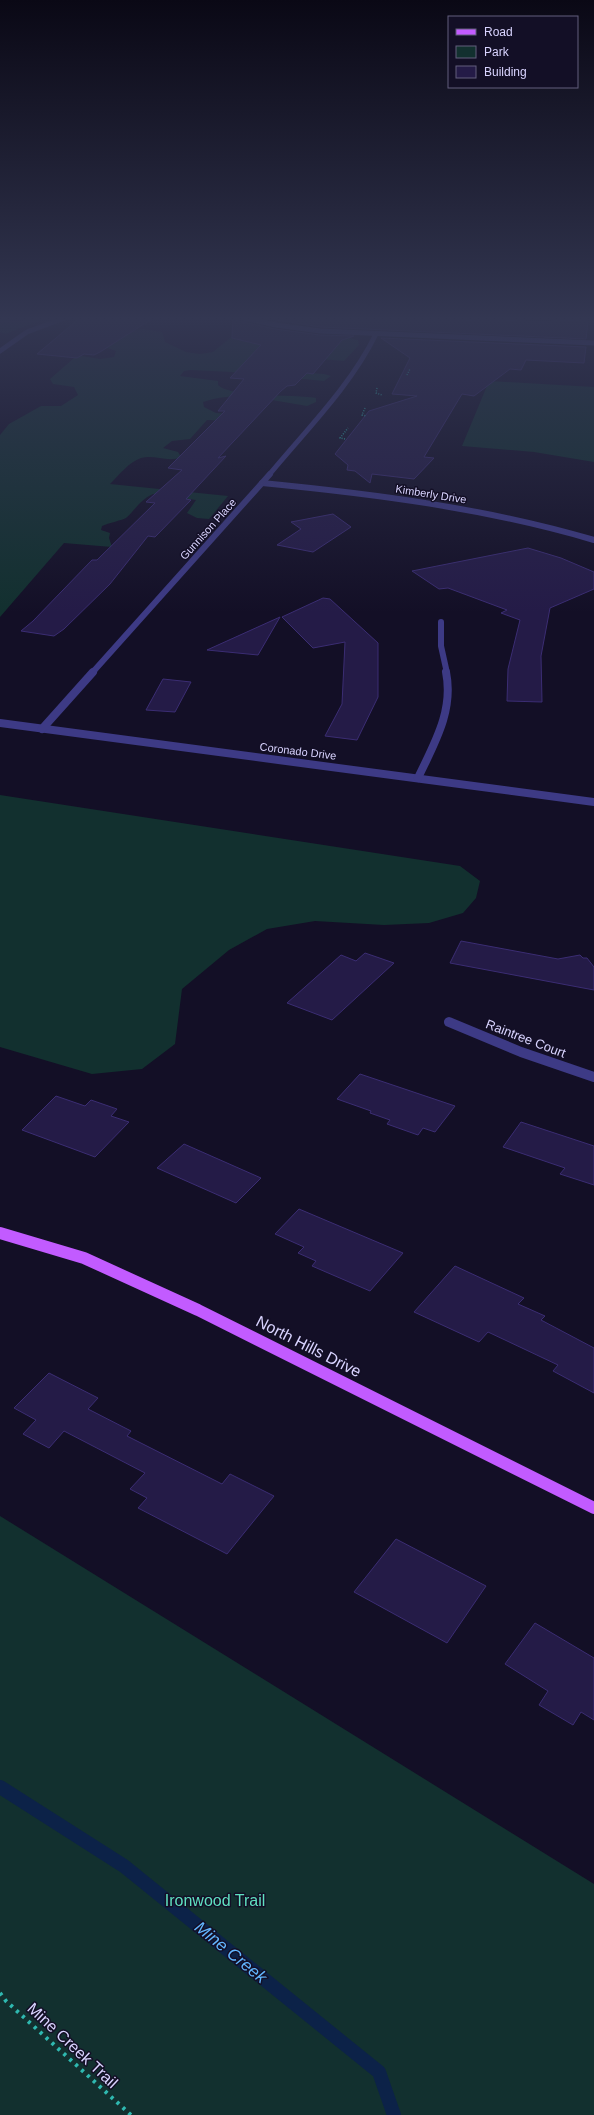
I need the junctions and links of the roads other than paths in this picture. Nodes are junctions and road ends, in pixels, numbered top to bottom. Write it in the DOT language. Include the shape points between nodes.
graph roads {
  1 [pos="319,416"];
  2 [pos="262,484"];
  3 [pos="594,540"];
  4 [pos="441,622"];
  5 [pos="0,723"];
  6 [pos="42,728"];
  7 [pos="418,778"];
  8 [pos="594,802"];
  9 [pos="449,1022"];
  10 [pos="594,1077"];
  11 [pos="0,1233"];
  12 [pos="594,1508"];
  1 -- 2 [label="street, Gunnison Place"];
  2 -- 3 [label="street, Kimberly Drive" via="422,502 564,530"];
  2 -- 6 [label="street, Gunnison Place"];
  4 -- 7 [label="street" via="441,646 449,685 444,724"];
  5 -- 6 [label="street, Coronado Drive"];
  6 -- 7 [label="street, Coronado Drive"];
  7 -- 8 [label="street, Coronado Drive"];
  9 -- 10 [label="street, Raintree Court" via="521,1052"];
  11 -- 12 [label="main road, North Hills Drive" via="84,1258 198,1310"];
}
